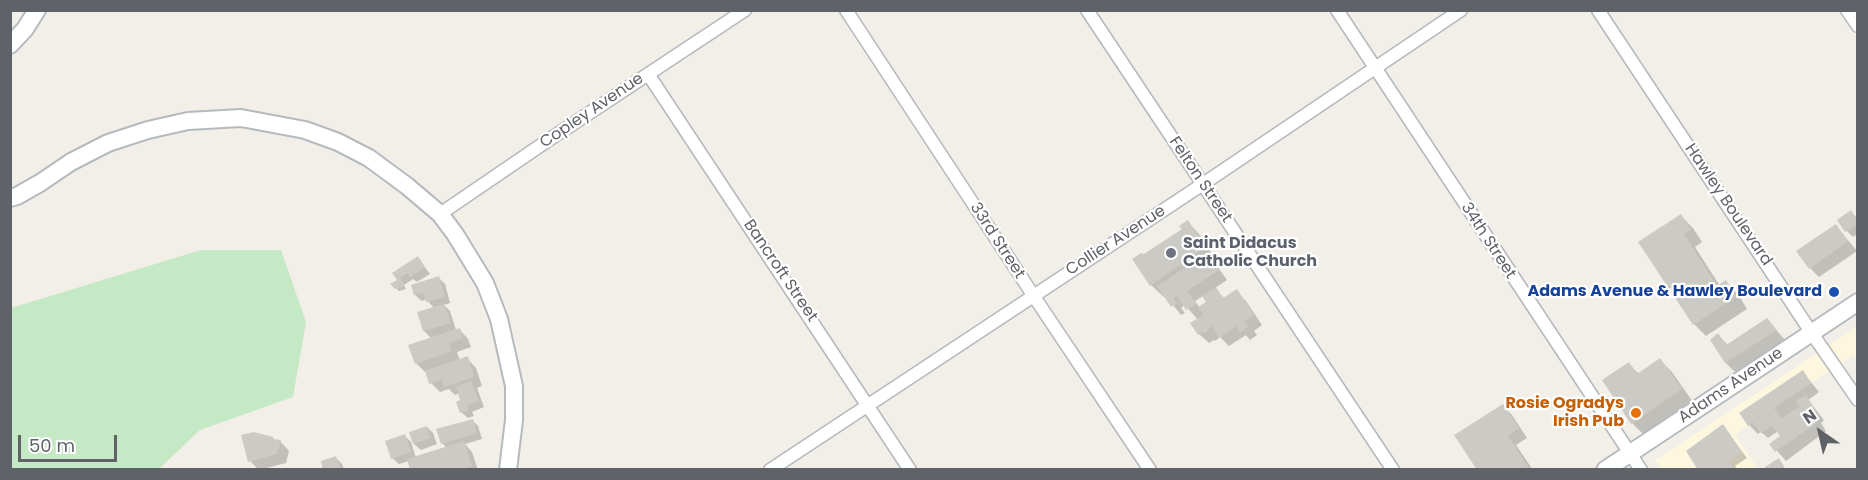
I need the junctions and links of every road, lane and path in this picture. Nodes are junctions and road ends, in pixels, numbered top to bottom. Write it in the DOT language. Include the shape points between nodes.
graph roads {
  1 [pos="37,10"];
  2 [pos="745,10"];
  3 [pos="846,10"];
  4 [pos="1087,10"];
  5 [pos="1336,10"];
  6 [pos="1461,10"];
  7 [pos="1598,10"];
  8 [pos="1847,10"];
  9 [pos="1857,26"];
  10 [pos="10,45"];
  11 [pos="1375,69"];
  12 [pos="648,74"];
  13 [pos="1203,184"];
  14 [pos="10,198"];
  15 [pos="440,214"];
  16 [pos="1033,295"];
  17 [pos="1857,302"];
  18 [pos="1811,332"];
  19 [pos="1857,400"];
  20 [pos="867,405"];
  21 [pos="1630,453"];
  22 [pos="508,470"];
  23 [pos="770,470"];
  24 [pos="910,470"];
  25 [pos="1150,470"];
  26 [pos="1393,470"];
  27 [pos="1605,470"];
  28 [pos="1641,470"];
  1 -- 10 [label="street"];
  2 -- 12 [label="street, Copley Avenue"];
  3 -- 16 [label="street, 33rd Street"];
  4 -- 13 [label="street, Felton Street"];
  5 -- 11 [label="street, 34th Street"];
  6 -- 11 [label="street, Collier Avenue"];
  7 -- 18 [label="street, Hawley Boulevard"];
  8 -- 9 [label="street"];
  11 -- 13 [label="street, Collier Avenue"];
  11 -- 21 [label="street, 34th Street"];
  12 -- 15 [label="street, Copley Avenue"];
  12 -- 20 [label="street, Bancroft Street"];
  13 -- 16 [label="street, Collier Avenue"];
  13 -- 26 [label="street, Felton Street"];
  14 -- 15 [label="street" via="108,143 188,121 241,118 305,130 338,142 369,158"];
  15 -- 22 [label="street" via="485,283 499,319 514,386"];
  16 -- 20 [label="street, Collier Avenue"];
  16 -- 25 [label="street, 33rd Street"];
  17 -- 18 [label="street, Adams Avenue"];
  18 -- 19 [label="street, Hawley Boulevard"];
  18 -- 21 [label="street, Adams Avenue"];
  20 -- 23 [label="street, Collier Avenue"];
  20 -- 24 [label="street, Bancroft Street"];
  21 -- 27 [label="street, Adams Avenue"];
  21 -- 28 [label="street, 34th Street"];
}
